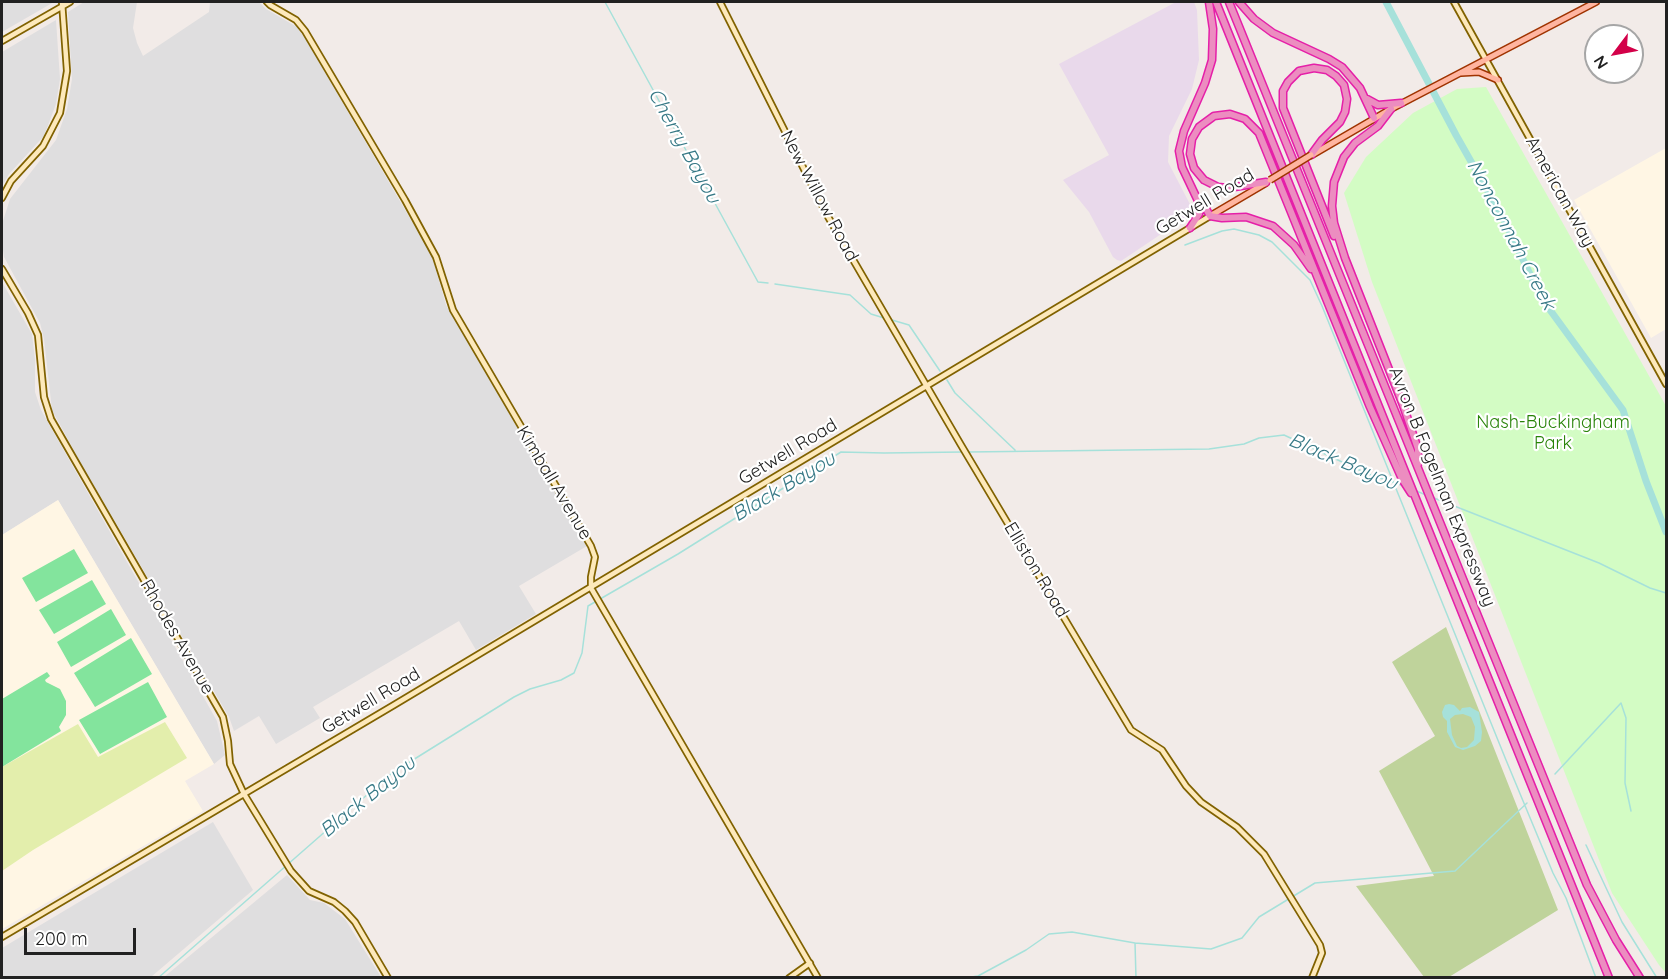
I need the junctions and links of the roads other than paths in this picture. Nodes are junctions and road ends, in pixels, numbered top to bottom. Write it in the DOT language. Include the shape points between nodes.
graph roads {
  1 [pos="70,2"];
  2 [pos="267,2"];
  3 [pos="720,2"];
  4 [pos="1209,2"];
  5 [pos="1216,2"];
  6 [pos="1229,2"];
  7 [pos="1239,2"];
  8 [pos="1454,2"];
  9 [pos="1596,2"];
  10 [pos="62,4"];
  11 [pos="2,41"];
  12 [pos="1486,58"];
  13 [pos="1456,74"];
  14 [pos="1498,80"];
  15 [pos="1364,96"];
  16 [pos="1401,103"];
  17 [pos="1391,109"];
  18 [pos="1374,118"];
  19 [pos="1311,155"];
  20 [pos="1268,181"];
  21 [pos="1192,188"];
  22 [pos="2,198"];
  23 [pos="1210,216"];
  24 [pos="1190,228"];
  25 [pos="1345,258"];
  26 [pos="2,269"];
  27 [pos="1330,307"];
  28 [pos="1666,384"];
  29 [pos="927,385"];
  30 [pos="1420,471"];
  31 [pos="1418,504"];
  32 [pos="591,588"];
  33 [pos="244,794"];
  34 [pos="2,937"];
  35 [pos="810,963"];
  36 [pos="388,978"];
  37 [pos="789,978"];
  38 [pos="818,978"];
  39 [pos="1312,978"];
  40 [pos="1609,978"];
  41 [pos="1640,978"];
  1 -- 10 [label="main road"];
  2 -- 32 [label="main road, Kimball Avenue" via="306,31 436,257 453,310 591,546 595,557"];
  3 -- 29 [label="main road, New Willow Road" via="827,215"];
  4 -- 21 [label="highway" via="1212,60 1179,151"];
  5 -- 31 [label="highway, Avron B Fogelman Expressway"];
  6 -- 30 [label="highway, Avron B Fogelman Expressway"];
  7 -- 15 [label="highway" via="1273,33 1342,67"];
  8 -- 12 [label="main road, American Way"];
  9 -- 12 [label="main road, Getwell Road"];
  10 -- 11 [label="main road"];
  10 -- 22 [label="main road" via="67,71 60,113 43,146 11,181"];
  12 -- 13 [label="main road, Getwell Road"];
  12 -- 14 [label="main road, American Way"];
  13 -- 14 [label="main road" via="1479,72"];
  13 -- 16 [label="main road, Getwell Road"];
  14 -- 28 [label="main road, American Way"];
  15 -- 16 [label="highway" via="1378,105"];
  15 -- 18 [label="highway"];
  16 -- 17 [label="main road, Getwell Road"];
  17 -- 18 [label="main road, Getwell Road"];
  17 -- 25 [label="highway" via="1378,126 1349,150 1336,173 1332,206"];
  18 -- 19 [label="main road, Getwell Road"];
  19 -- 20 [label="main road, Getwell Road, bridge"];
  19 -- 25 [label="highway" via="1340,122 1347,99 1344,85 1336,76 1314,68 1299,71 1288,82 1283,91 1283,108"];
  20 -- 23 [label="main road, Getwell Road"];
  20 -- 27 [label="highway" via="1222,188 1204,180 1194,168 1190,154 1190,143 1199,127 1214,116 1230,114 1245,119 1256,129"];
  21 -- 23 [label="highway"];
  21 -- 24 [label="highway" via="1200,209"];
  23 -- 24 [label="main road, Getwell Road"];
  23 -- 27 [label="highway" via="1251,218 1277,229 1306,261"];
  24 -- 29 [label="main road, Getwell Road"];
  25 -- 30 [label="highway" via="1410,426"];
  26 -- 33 [label="main road, Rhodes Avenue" via="38,335 44,397 51,419 223,717 230,764"];
  27 -- 31 [label="highway" via="1397,468"];
  29 -- 32 [label="main road, Getwell Road"];
  29 -- 39 [label="main road, Elliston Road" via="1131,730 1168,756 1201,802 1253,840 1278,873 1320,945 1322,953"];
  30 -- 41 [label="highway, Avron B Fogelman Expressway" via="1587,885"];
  31 -- 40 [label="highway, Avron B Fogelman Expressway"];
  32 -- 33 [label="main road, Getwell Road"];
  32 -- 35 [label="main road"];
  33 -- 34 [label="main road, Getwell Road"];
  33 -- 36 [label="main road, Rhodes Avenue" via="287,865 309,891 334,902 350,916"];
  35 -- 37 [label="main road"];
  35 -- 38 [label="main road"];
}
